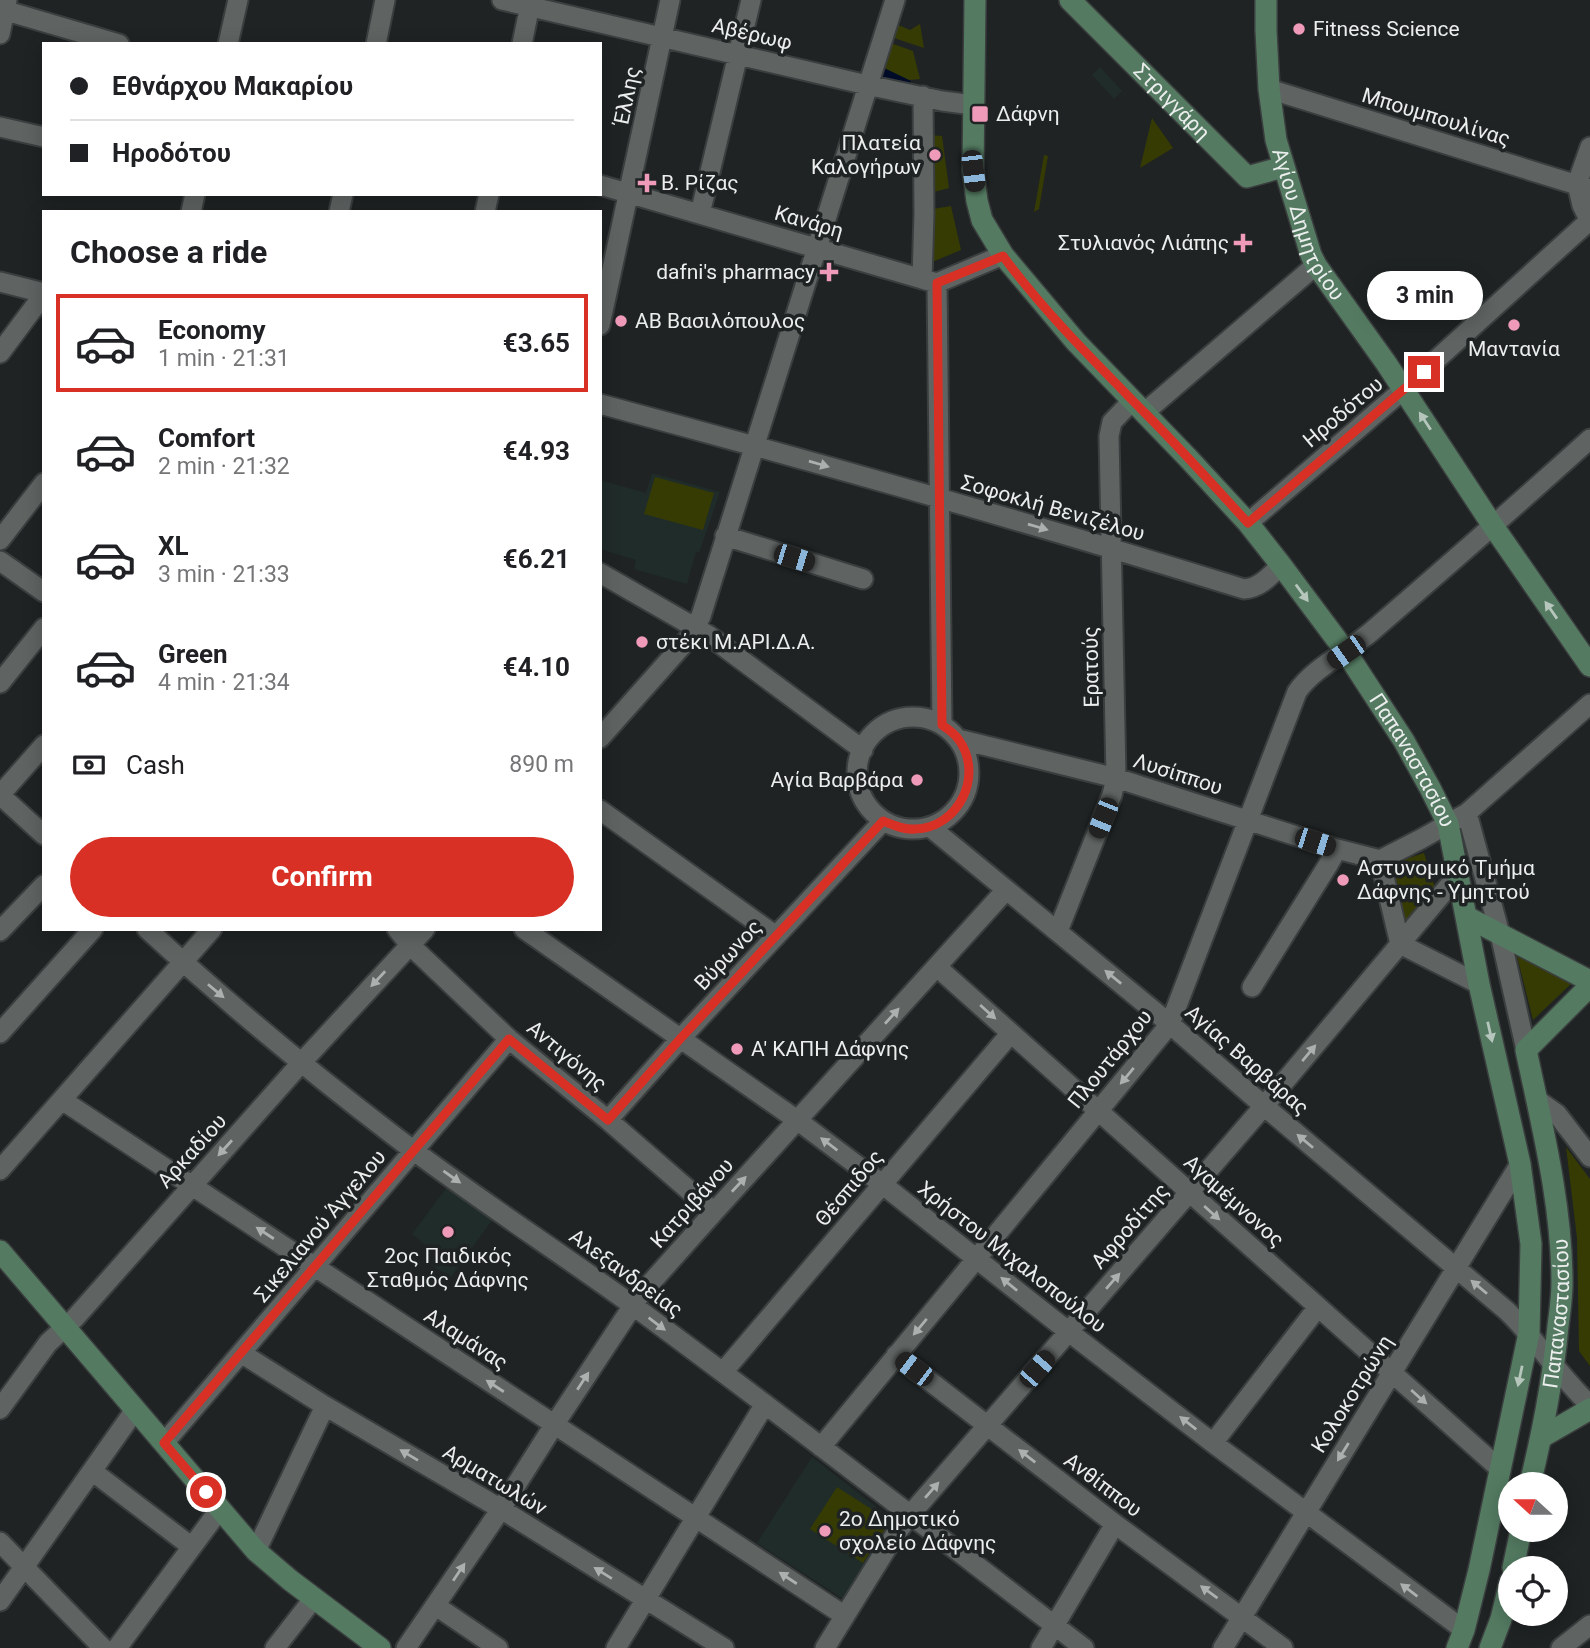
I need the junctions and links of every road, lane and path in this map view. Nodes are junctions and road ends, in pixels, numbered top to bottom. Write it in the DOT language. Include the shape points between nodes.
graph roads {
  1 [pos="238,0"];
  2 [pos="385,0"];
  3 [pos="502,0"];
  4 [pos="670,0"];
  5 [pos="751,0"];
  6 [pos="895,0"];
  7 [pos="975,0"];
  8 [pos="1070,0"];
  9 [pos="1266,0"];
  10 [pos="531,3"];
  11 [pos="4,6"];
  12 [pos="0,34"];
  13 [pos="662,37"];
  14 [pos="113,42"];
  15 [pos="228,42"];
  16 [pos="376,42"];
  17 [pos="522,42"];
  18 [pos="738,55"];
  19 [pos="867,85"];
  20 [pos="1269,89"];
  21 [pos="923,96"];
  22 [pos="972,106"];
  23 [pos="0,127"];
  24 [pos="42,137"];
  25 [pos="1590,146"];
  26 [pos="1283,167"];
  27 [pos="602,186"];
  28 [pos="1584,187"];
  29 [pos="629,193"];
  30 [pos="700,214"];
  31 [pos="1590,221"];
  32 [pos="816,248"];
  33 [pos="1003,256"];
  34 [pos="1316,265"];
  35 [pos="929,281"];
  36 [pos="0,282"];
  37 [pos="42,292"];
  38 [pos="42,296"];
  39 [pos="602,316"];
  40 [pos="0,353"];
  41 [pos="1404,390"];
  42 [pos="602,405"];
  43 [pos="1139,407"];
  44 [pos="1590,439"];
  45 [pos="754,445"];
  46 [pos="42,486"];
  47 [pos="940,499"];
  48 [pos="1248,523"];
  49 [pos="1493,526"];
  50 [pos="725,536"];
  51 [pos="0,540"];
  52 [pos="1112,548"];
  53 [pos="0,561"];
  54 [pos="1282,565"];
  55 [pos="602,574"];
  56 [pos="863,579"];
  57 [pos="42,591"];
  58 [pos="696,627"];
  59 [pos="42,630"];
  60 [pos="1346,652"];
  61 [pos="1590,666"];
  62 [pos="0,683"];
  63 [pos="1590,704"];
  64 [pos="942,725"];
  65 [pos="602,736"];
  66 [pos="958,739"];
  67 [pos="42,747"];
  68 [pos="863,750"];
  69 [pos="1116,778"];
  70 [pos="0,795"];
  71 [pos="602,811"];
  72 [pos="1467,813"];
  73 [pos="883,821"];
  74 [pos="1249,821"];
  75 [pos="1448,824"];
  76 [pos="930,827"];
  77 [pos="42,833"];
  78 [pos="1337,849"];
  79 [pos="1380,860"];
  80 [pos="1458,874"];
  81 [pos="42,887"];
  82 [pos="1006,890"];
  83 [pos="1467,917"];
  84 [pos="0,931"];
  85 [pos="91,931"];
  86 [pos="149,931"];
  87 [pos="210,931"];
  88 [pos="399,931"];
  89 [pos="423,931"];
  90 [pos="527,931"];
  91 [pos="1058,931"];
  92 [pos="1500,934"];
  93 [pos="776,936"];
  94 [pos="1400,944"];
  95 [pos="410,945"];
  96 [pos="183,963"];
  97 [pos="937,967"];
  98 [pos="1479,984"];
  99 [pos="1590,984"];
  100 [pos="1252,987"];
  101 [pos="1170,1024"];
  102 [pos="0,1033"];
  103 [pos="1011,1033"];
  104 [pos="681,1038"];
  105 [pos="509,1039"];
  106 [pos="1526,1050"];
  107 [pos="302,1062"];
  108 [pos="1536,1099"];
  109 [pos="62,1100"];
  110 [pos="1264,1107"];
  111 [pos="1098,1111"];
  112 [pos="608,1120"];
  113 [pos="797,1120"];
  114 [pos="414,1150"];
  115 [pos="1590,1157"];
  116 [pos="1520,1164"];
  117 [pos="0,1170"];
  118 [pos="882,1184"];
  119 [pos="192,1185"];
  120 [pos="1190,1192"];
  121 [pos="714,1212"];
  122 [pos="0,1251"];
  123 [pos="977,1258"];
  124 [pos="314,1266"];
  125 [pos="1456,1268"];
  126 [pos="632,1306"];
  127 [pos="1318,1307"];
  128 [pos="64,1328"];
  129 [pos="1069,1332"];
  130 [pos="1529,1333"];
  131 [pos="241,1353"];
  132 [pos="896,1356"];
  133 [pos="1555,1366"];
  134 [pos="723,1372"];
  135 [pos="1392,1373"];
  136 [pos="3,1399"];
  137 [pos="765,1404"];
  138 [pos="325,1406"];
  139 [pos="1590,1407"];
  140 [pos="135,1410"];
  141 [pos="554,1424"];
  142 [pos="987,1425"];
  143 [pos="1542,1437"];
  144 [pos="164,1443"];
  145 [pos="1213,1443"];
  146 [pos="821,1447"];
  147 [pos="1500,1469"];
  148 [pos="92,1471"];
  149 [pos="1533,1472"];
  150 [pos="220,1509"];
  151 [pos="501,1509"];
  152 [pos="1306,1513"];
  153 [pos="910,1515"];
  154 [pos="696,1518"];
  155 [pos="1115,1524"];
  156 [pos="0,1542"];
  157 [pos="192,1546"];
  158 [pos="257,1551"];
  159 [pos="24,1567"];
  160 [pos="314,1598"];
  161 [pos="645,1600"];
  162 [pos="0,1601"];
  163 [pos="436,1606"];
  164 [pos="845,1616"];
  165 [pos="1242,1617"];
  166 [pos="1054,1625"];
  167 [pos="1590,1625"];
  168 [pos="1498,1626"];
  169 [pos="1460,1639"];
  170 [pos="103,1648"];
  171 [pos="117,1648"];
  172 [pos="275,1648"];
  173 [pos="380,1648"];
  174 [pos="406,1648"];
  175 [pos="498,1648"];
  176 [pos="616,1648"];
  177 [pos="724,1648"];
  178 [pos="825,1648"];
  179 [pos="1041,1648"];
  180 [pos="1084,1648"];
  181 [pos="1223,1648"];
  182 [pos="1283,1648"];
  183 [pos="1490,1648"];
  184 [pos="1561,1648"];
  1 -- 15 [label="street"];
  2 -- 16 [label="street"];
  3 -- 10 [label="street, Αβέρωφ"];
  4 -- 13 [label="street, Έλλης"];
  5 -- 18 [label="street"];
  6 -- 19 [label="street"];
  7 -- 22 [label="street, Παπαναστασίου"];
  8 -- 26 [label="street, Στριγγάρη" via="1247,177"];
  9 -- 20 [label="street, Αγίου Δημητρίου"];
  10 -- 13 [label="street, Αβέρωφ"];
  10 -- 17 [label="street"];
  11 -- 12 [label="street"];
  11 -- 14 [label="street"];
  13 -- 18 [label="street, Αβέρωφ"];
  13 -- 29 [label="street, Έλλης"];
  18 -- 19 [label="street, Αβέρωφ"];
  18 -- 30 [label="street"];
  19 -- 21 [label="street, Αβέρωφ"];
  19 -- 32 [label="street"];
  20 -- 26 [label="street, Αγίου Δημητρίου"];
  20 -- 28 [label="street, Μπουμπουλίνας"];
  21 -- 22 [label="street, Αβέρωφ"];
  21 -- 35 [label="street"];
  22 -- 33 [label="street, Παπαναστασίου" via="977,201 982,220"];
  23 -- 24 [label="street"];
  25 -- 28 [label="street"];
  26 -- 34 [label="street, Αγίου Δημητρίου"];
  27 -- 29 [label="street, Κανάρη"];
  28 -- 31 [label="street" via="1582,205"];
  29 -- 30 [label="street, Κανάρη"];
  29 -- 39 [label="street, Έλλης"];
  30 -- 32 [label="street, Κανάρη"];
  31 -- 41 [label="street, Ηροδότου"];
  32 -- 35 [label="street, Κανάρη"];
  32 -- 45 [label="street"];
  33 -- 35 [label="street"];
  33 -- 43 [label="street, Παπαναστασίου"];
  34 -- 41 [label="street, Αγίου Δημητρίου"];
  34 -- 43 [label="street, Ερατούς"];
  35 -- 47 [label="street"];
  36 -- 37 [label="street"];
  38 -- 40 [label="street"];
  41 -- 48 [label="street, Ηροδότου"];
  49 -- 41 [label="street, Αγίου Δημητρίου, one-way"];
  42 -- 45 [label="street, Σοφοκλή Βενιζέλου"];
  43 -- 48 [label="street, Παπαναστασίου"];
  43 -- 52 [label="street, Ερατούς" via="1112,422 1109,436"];
  44 -- 49 [label="street, Πλουτάρχου"];
  45 -- 47 [label="street, Σοφοκλή Βενιζέλου, one-way"];
  45 -- 50 [label="street"];
  46 -- 51 [label="street"];
  47 -- 52 [label="street, Σοφοκλή Βενιζέλου, one-way"];
  47 -- 64 [label="street"];
  48 -- 54 [label="street, Παπαναστασίου"];
  49 -- 60 [label="street, Πλουτάρχου"];
  61 -- 49 [label="street, Αγίου Δημητρίου, one-way"];
  50 -- 56 [label="street"];
  50 -- 58 [label="street"];
  52 -- 54 [label="street, Σοφοκλή Βενιζέλου" via="1244,590 1254,589"];
  52 -- 69 [label="street, Ερατούς"];
  53 -- 57 [label="street"];
  54 -- 60 [label="street, Παπαναστασίου, one-way"];
  55 -- 58 [label="street"];
  58 -- 65 [label="street"];
  58 -- 68 [label="street"];
  59 -- 62 [label="street"];
  60 -- 74 [label="street, Πλουτάρχου" via="1297,692"];
  60 -- 75 [label="street, Παπαναστασίου" via="1404,741"];
  63 -- 72 [label="street"];
  64 -- 66 [label="street"];
  64 -- 68 [label="street" via="925,718 897,720 873,734"];
  66 -- 69 [label="street, Λυσίππου"];
  66 -- 76 [label="street" via="969,772 967,790 946,819"];
  67 -- 70 [label="street"];
  68 -- 73 [label="street" via="858,765 862,797"];
  69 -- 74 [label="street, Λυσίππου"];
  69 -- 91 [label="street, Ερατούς"];
  70 -- 77 [label="street"];
  71 -- 93 [label="street"];
  72 -- 75 [label="street"];
  72 -- 92 [label="street, Παπαναστασίου"];
  73 -- 76 [label="street" via="898,827"];
  73 -- 93 [label="street, Βύρωνος"];
  74 -- 78 [label="street, Λυσίππου"];
  74 -- 101 [label="street, Πλουτάρχου"];
  75 -- 79 [label="street"];
  75 -- 80 [label="street, Παπαναστασίου"];
  76 -- 82 [label="street, Αγίας Βαρβάρας"];
  78 -- 79 [label="street, Λυσίππου"];
  78 -- 100 [label="street"];
  79 -- 94 [label="street"];
  80 -- 83 [label="street, Παπαναστασίου"];
  80 -- 94 [label="street, Αφροδίτης"];
  81 -- 84 [label="street"];
  82 -- 91 [label="street, Αγίας Βαρβάρας"];
  82 -- 97 [label="street, Κατριβάνου"];
  83 -- 92 [label="street"];
  83 -- 98 [label="street, Παπαναστασίου"];
  85 -- 102 [label="street"];
  86 -- 96 [label="street, Αλεξανδρείας"];
  87 -- 96 [label="street"];
  88 -- 95 [label="street, Αντιγόνης"];
  89 -- 95 [label="street, Αρκαδίου"];
  90 -- 104 [label="street, Χρήστου Μιχαλοπούλου"];
  101 -- 91 [label="street, Αγίας Βαρβάρας, one-way"];
  92 -- 99 [label="street"];
  92 -- 106 [label="street, Παπαναστασίου"];
  93 -- 104 [label="street, Βύρωνος"];
  94 -- 98 [label="street"];
  110 -- 94 [label="street, Αφροδίτης, one-way"];
  95 -- 105 [label="street, Αντιγόνης"];
  95 -- 107 [label="street, Αρκαδίου, one-way"];
  96 -- 107 [label="street, Αλεξανδρείας, one-way"];
  96 -- 109 [label="street"];
  97 -- 103 [label="street, Αγαμέμνονος, one-way"];
  113 -- 97 [label="street, Κατριβάνου, one-way"];
  98 -- 116 [label="street, Παπαναστασίου, one-way"];
  99 -- 106 [label="street"];
  101 -- 110 [label="street, Αγίας Βαρβάρας"];
  101 -- 111 [label="street, Πλουτάρχου, one-way"];
  103 -- 111 [label="street, Αγαμέμνονος"];
  103 -- 118 [label="street, Θέσπιδος"];
  104 -- 112 [label="street, Βύρωνος"];
  104 -- 113 [label="street, Χρήστου Μιχαλοπούλου"];
  105 -- 112 [label="street, Αντιγόνης"];
  105 -- 114 [label="street, Σικελιανού Άγγελου"];
  106 -- 108 [label="street, Παπαναστασίου"];
  107 -- 114 [label="street, Αλεξανδρείας"];
  107 -- 119 [label="street, Αρκαδίου, one-way"];
  108 -- 115 [label="street" via="1557,1114"];
  108 -- 133 [label="street, Παπαναστασίου" via="1560,1233 1562,1285"];
  109 -- 117 [label="street"];
  109 -- 119 [label="street, Αλαμάνας"];
  110 -- 120 [label="street, Αφροδίτης"];
  125 -- 110 [label="street, Αγίας Βαρβάρας, one-way"];
  111 -- 120 [label="street, Αγαμέμνονος"];
  111 -- 123 [label="street, Πλουτάρχου"];
  112 -- 121 [label="street, Αντιγόνης"];
  118 -- 113 [label="street, Χρήστου Μιχαλοπούλου, one-way"];
  121 -- 113 [label="street, Κατριβάνου, one-way"];
  114 -- 124 [label="street, Σικελιανού Άγγελου"];
  114 -- 126 [label="street, Αλεξανδρείας, one-way"];
  116 -- 125 [label="street, Κολοκοτρώνη"];
  116 -- 130 [label="street, Παπαναστασίου" via="1531,1244"];
  118 -- 123 [label="street, Χρήστου Μιχαλοπούλου"];
  118 -- 134 [label="street, Θέσπιδος"];
  124 -- 119 [label="street, Αλαμάνας, one-way"];
  119 -- 128 [label="street, Αρκαδίου"];
  120 -- 127 [label="street, Αγαμέμνονος, one-way"];
  129 -- 120 [label="street, Αφροδίτης, one-way"];
  121 -- 126 [label="street, Κατριβάνου"];
  122 -- 128 [label="street"];
  129 -- 123 [label="street, Χρήστου Μιχαλοπούλου, one-way"];
  123 -- 132 [label="street, Πλουτάρχου, one-way"];
  124 -- 131 [label="street, Σικελιανού Άγγελου"];
  141 -- 124 [label="street, Αλαμάνας, one-way"];
  130 -- 125 [label="street, Αγίας Βαρβάρας, one-way"];
  125 -- 135 [label="street, Κολοκοτρώνη"];
  126 -- 134 [label="street, Αλεξανδρείας, one-way"];
  141 -- 126 [label="street, Κατριβάνου, one-way"];
  127 -- 135 [label="street, Αγαμέμνονος"];
  127 -- 145 [label="street"];
  128 -- 136 [label="street, Αρκαδίου"];
  128 -- 140 [label="street"];
  129 -- 142 [label="street, Αφροδίτης"];
  145 -- 129 [label="street, Χρήστου Μιχαλοπούλου, one-way"];
  130 -- 133 [label="street, Αγίας Βαρβάρας"];
  130 -- 147 [label="street, Παπαναστασίου, one-way"];
  131 -- 138 [label="street, Αρματωλών"];
  131 -- 144 [label="street, Σικελιανού Άγγελου"];
  132 -- 142 [label="street, Ανθίππου"];
  132 -- 146 [label="street, Πλουτάρχου"];
  133 -- 139 [label="street, Αγίας Βαρβάρας"];
  133 -- 143 [label="street, Παπαναστασίου"];
  134 -- 137 [label="street, Αλεξανδρείας"];
  135 -- 147 [label="street, Αγαμέμνονος, one-way"];
  135 -- 152 [label="street, Κολοκοτρώνη, one-way"];
  137 -- 146 [label="street, Αλεξανδρείας"];
  137 -- 154 [label="street"];
  151 -- 138 [label="street, Αρματωλών, one-way"];
  138 -- 158 [label="street"];
  139 -- 143 [label="street"];
  140 -- 144 [label="street"];
  140 -- 148 [label="street"];
  141 -- 151 [label="street, Κατριβάνου"];
  141 -- 154 [label="street, Αλαμάνας"];
  153 -- 142 [label="street, Αφροδίτης, one-way"];
  155 -- 142 [label="street, Ανθίππου, one-way"];
  143 -- 149 [label="street, Παπαναστασίου"];
  144 -- 150 [label="street"];
  145 -- 152 [label="street, Χρήστου Μιχαλοπούλου"];
  146 -- 153 [label="street, Αλεξανδρείας"];
  147 -- 169 [label="street, Παπαναστασίου"];
  148 -- 157 [label="street"];
  148 -- 159 [label="street"];
  150 -- 157 [label="street"];
  150 -- 158 [label="street"];
  161 -- 151 [label="street, Αρματωλών, one-way"];
  163 -- 151 [label="street, Κατριβάνου, one-way"];
  152 -- 165 [label="street, Κολοκοτρώνη"];
  169 -- 152 [label="street, Χρήστου Μιχαλοπούλου, one-way"];
  153 -- 164 [label="street, Αφροδίτης"];
  153 -- 166 [label="street, Αλεξανδρείας"];
  154 -- 161 [label="street"];
  164 -- 154 [label="street, Αλαμάνας, one-way"];
  165 -- 155 [label="street, Ανθίππου, one-way"];
  155 -- 166 [label="street"];
  156 -- 159 [label="street"];
  157 -- 171 [label="street"];
  158 -- 160 [label="street"];
  159 -- 162 [label="street"];
  159 -- 170 [label="street"];
  160 -- 172 [label="street"];
  160 -- 173 [label="street"];
  161 -- 176 [label="street"];
  161 -- 177 [label="street, Αρματωλών"];
  163 -- 174 [label="street, Κατριβάνου"];
  163 -- 175 [label="street"];
  164 -- 178 [label="street, Αφροδίτης"];
  165 -- 181 [label="street, Κολοκοτρώνη"];
  165 -- 182 [label="street, Ανθίππου"];
  166 -- 179 [label="street"];
  166 -- 180 [label="street, Αλεξανδρείας"];
  167 -- 184 [label="street"];
  168 -- 183 [label="street"];
}
